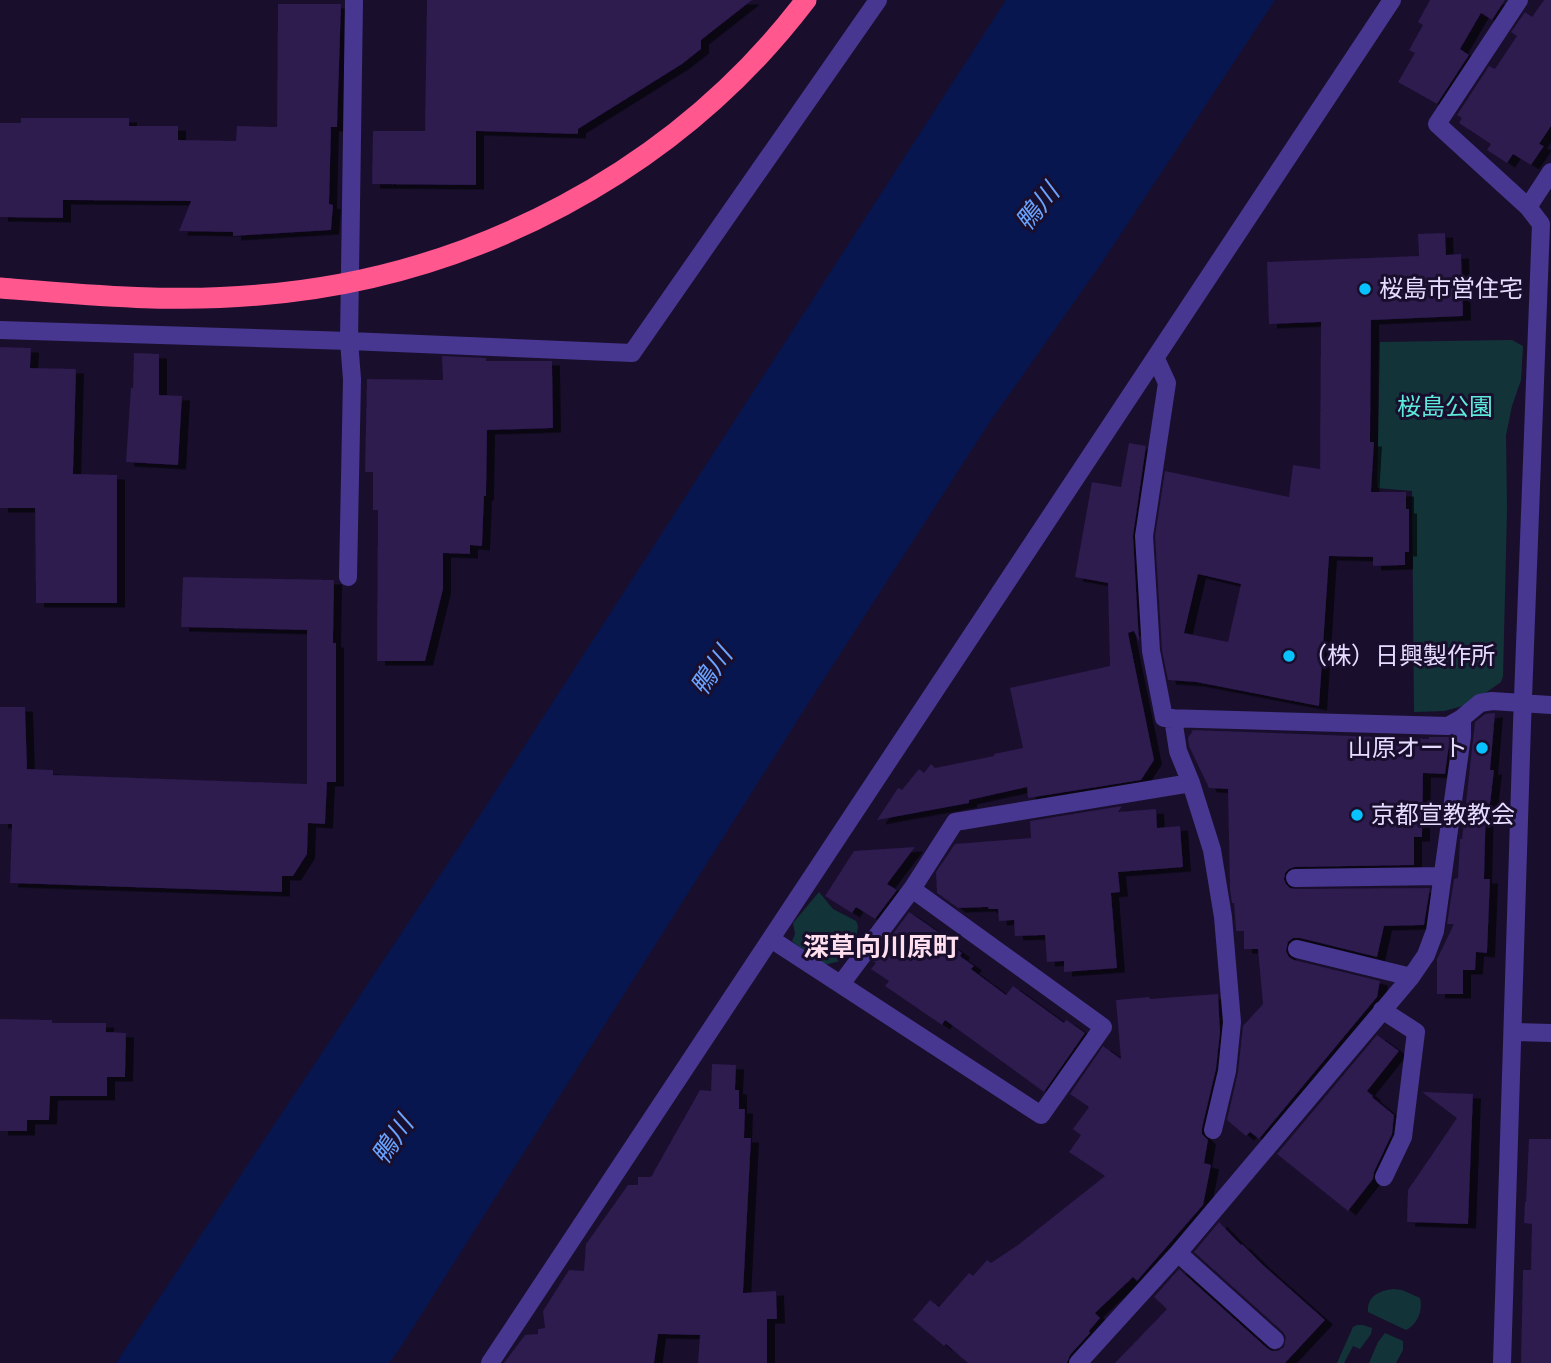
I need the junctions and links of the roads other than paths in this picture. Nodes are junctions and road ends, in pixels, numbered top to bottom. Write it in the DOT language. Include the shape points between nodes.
graph roads {
  1 [pos="355,0"];
  2 [pos="806,0"];
  3 [pos="878,0"];
  4 [pos="1392,0"];
  5 [pos="1519,0"];
  6 [pos="1551,172"];
  7 [pos="1528,206"];
  8 [pos="0,288"];
  9 [pos="1545,288"];
  10 [pos="0,330"];
  11 [pos="349,341"];
  12 [pos="1156,359"];
  13 [pos="348,577"];
  14 [pos="1523,704"];
  15 [pos="1551,705"];
  16 [pos="1173,718"];
  17 [pos="1462,718"];
  18 [pos="1191,783"];
  19 [pos="1442,876"];
  20 [pos="1295,878"];
  21 [pos="912,889"];
  22 [pos="771,939"];
  23 [pos="1297,949"];
  24 [pos="1411,976"];
  25 [pos="841,984"];
  26 [pos="1382,1010"];
  27 [pos="1513,1032"];
  28 [pos="1551,1032"];
  29 [pos="1213,1130"];
  30 [pos="1384,1177"];
  31 [pos="1178,1252"];
  32 [pos="1275,1340"];
  33 [pos="490,1363"];
  34 [pos="1078,1363"];
  35 [pos="1502,1363"];
  1 -- 11 [label="street"];
  2 -- 8 [label="highway" via="736,80 687,125 626,169 556,210 412,268 335,286 258,296 99,296"];
  3 -- 11 [label="street" via="632,353"];
  4 -- 12 [label="street"];
  5 -- 7 [label="street" via="1437,124"];
  6 -- 7 [label="street"];
  7 -- 9 [label="street" via="1541,224"];
  9 -- 14 [label="street"];
  10 -- 11 [label="street"];
  11 -- 13 [label="street"];
  12 -- 16 [label="street" via="1167,383 1144,536 1151,650 1164,718"];
  12 -- 22 [label="street"];
  14 -- 15 [label="street"];
  14 -- 17 [label="street" via="1480,703"];
  14 -- 27 [label="street"];
  16 -- 17 [label="street" via="1448,726"];
  16 -- 18 [label="street" via="1178,751"];
  17 -- 19 [label="street"];
  18 -- 21 [label="street" via="955,822"];
  18 -- 29 [label="street" via="1212,850 1232,1022 1227,1071"];
  19 -- 20 [label="street"];
  19 -- 24 [label="street" via="1434,931 1426,955"];
  21 -- 25 [label="street"];
  21 -- 25 [label="street" via="1103,1027 1041,1115"];
  22 -- 25 [label="street"];
  22 -- 33 [label="street"];
  23 -- 24 [label="street"];
  24 -- 26 [label="street"];
  26 -- 30 [label="street" via="1416,1032 1403,1137"];
  26 -- 31 [label="street"];
  27 -- 28 [label="street"];
  27 -- 35 [label="street"];
  31 -- 32 [label="street"];
  31 -- 34 [label="street"];
}
